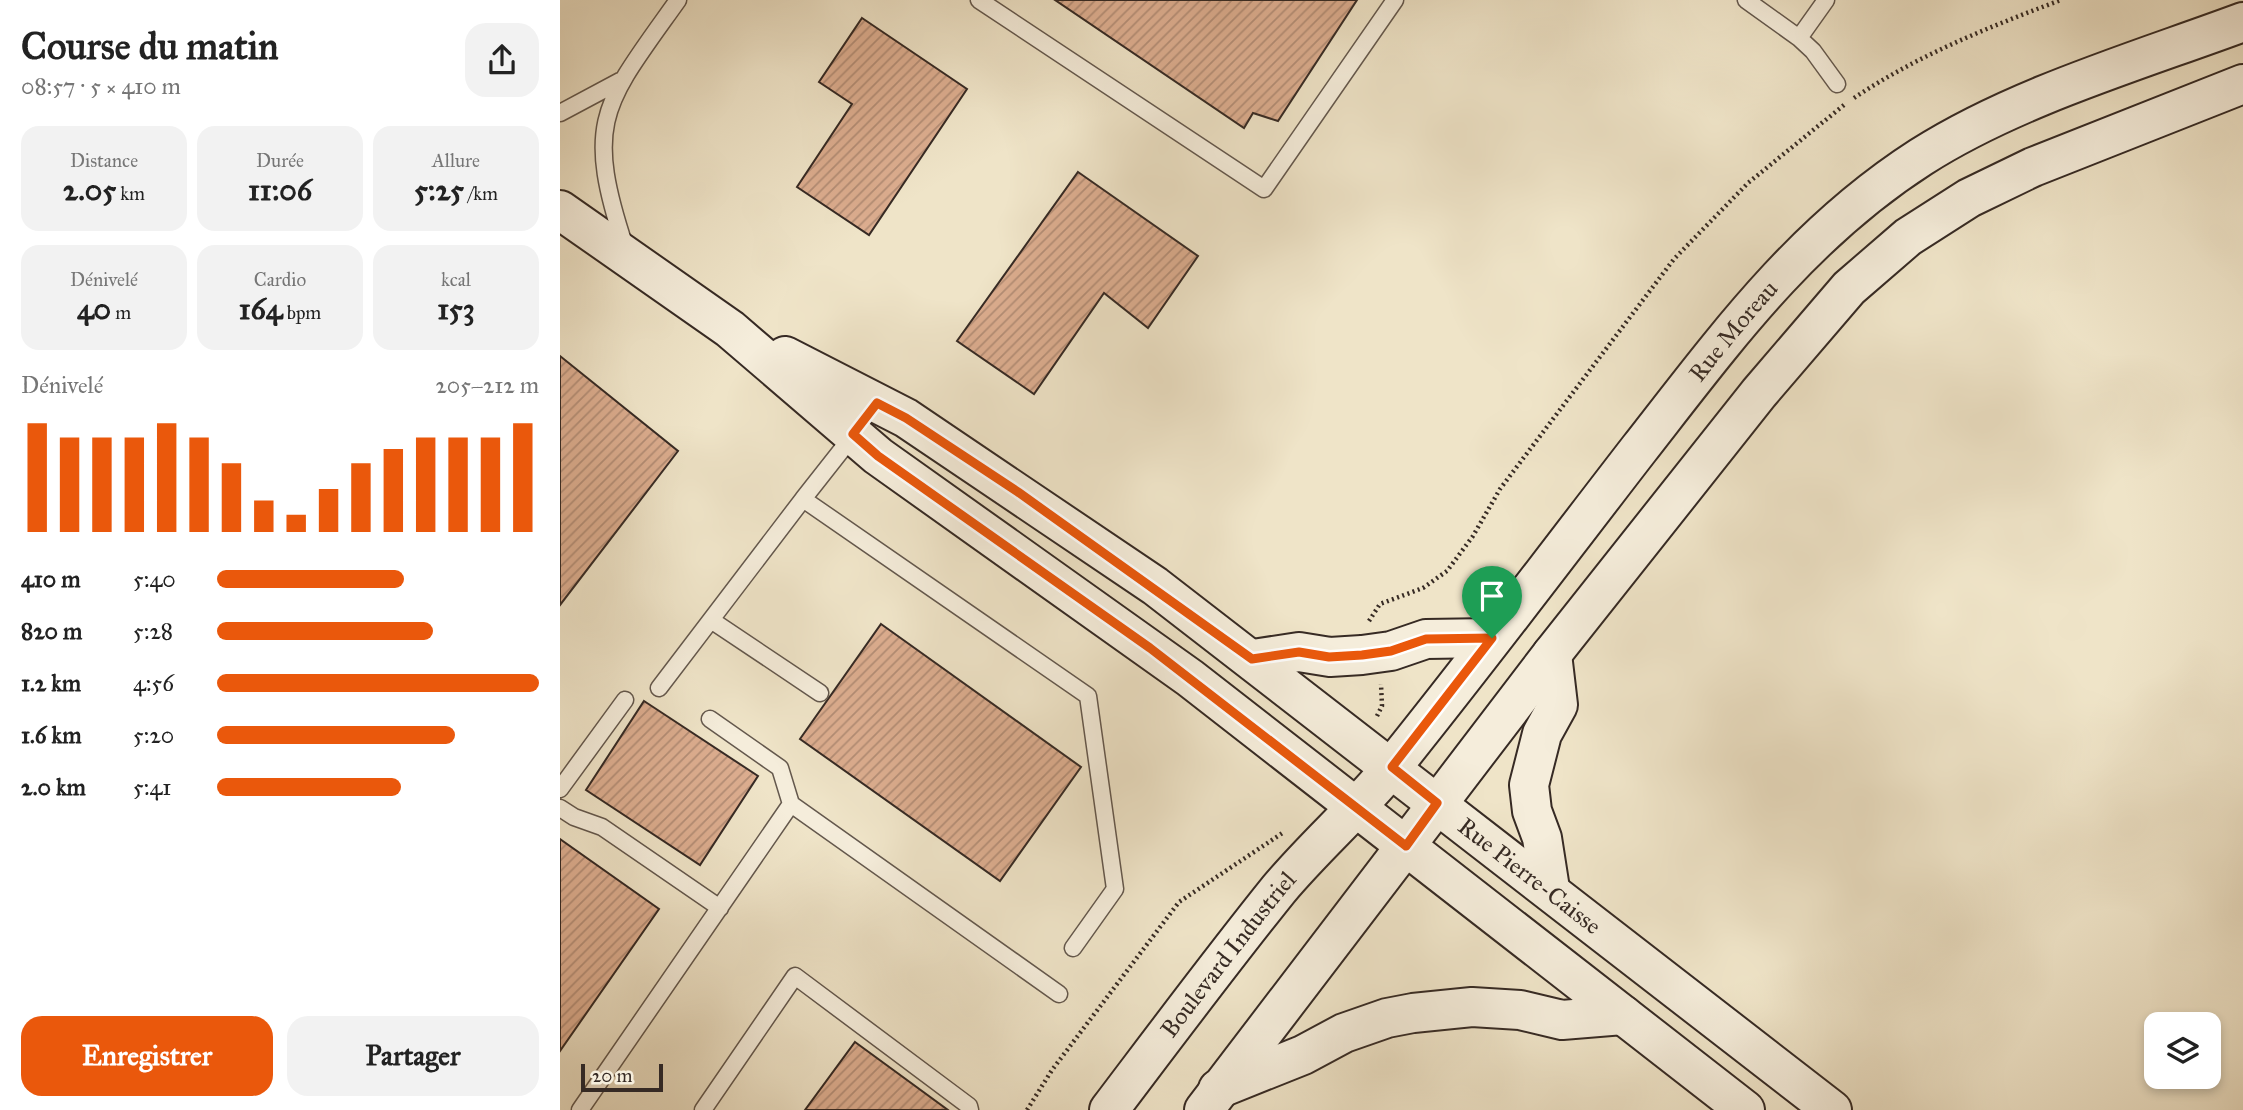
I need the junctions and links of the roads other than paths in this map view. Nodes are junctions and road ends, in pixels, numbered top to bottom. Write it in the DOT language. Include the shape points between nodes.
graph roads {
  1 [pos="678,0"];
  2 [pos="979,0"];
  3 [pos="1395,0"];
  4 [pos="1746,0"];
  5 [pos="1826,0"];
  6 [pos="2243,22"];
  7 [pos="1799,38"];
  8 [pos="620,81"];
  9 [pos="1836,84"];
  10 [pos="2243,84"];
  11 [pos="560,113"];
  12 [pos="560,210"];
  13 [pos="628,256"];
  14 [pos="865,419"];
  15 [pos="803,499"];
  16 [pos="711,620"];
  17 [pos="1492,638"];
  18 [pos="1552,654"];
  19 [pos="1252,659"];
  20 [pos="659,688"];
  21 [pos="820,692"];
  22 [pos="625,701"];
  23 [pos="710,719"];
  24 [pos="1392,767"];
  25 [pos="560,789"];
  26 [pos="1437,803"];
  27 [pos="791,804"];
  28 [pos="560,808"];
  29 [pos="1358,808"];
  30 [pos="1406,846"];
  31 [pos="1550,889"];
  32 [pos="720,908"];
  33 [pos="1073,948"];
  34 [pos="1059,994"];
  35 [pos="1623,1015"];
  36 [pos="1211,1100"];
  37 [pos="580,1110"];
  38 [pos="703,1110"];
  39 [pos="970,1110"];
  40 [pos="1109,1110"];
  41 [pos="1745,1110"];
  42 [pos="1832,1110"];
  1 -- 8 [label="lane"];
  2 -- 3 [label="lane" via="1264,189"];
  4 -- 7 [label="lane"];
  5 -- 7 [label="lane"];
  6 -- 17 [label="main road, Rue Moreau" via="1988,121 1922,156 1848,209 1757,300"];
  7 -- 9 [label="lane"];
  8 -- 11 [label="lane"];
  8 -- 13 [label="lane" via="606,113 602,144 608,194"];
  10 -- 18 [label="main road" via="2011,177 1950,209 1888,252 1811,330"];
  12 -- 13 [label="main road, Rue Pierre-Caisse"];
  13 -- 14 [label="main road, Rue Pierre-Caisse"];
  14 -- 15 [label="lane"];
  14 -- 19 [label="main road, Rue Pierre-Caisse" via="906,418"];
  14 -- 29 [label="main road, Rue Pierre-Caisse" via="902,474 1150,648"];
  15 -- 16 [label="lane"];
  15 -- 33 [label="lane" via="1088,696 1115,889"];
  16 -- 20 [label="lane"];
  16 -- 21 [label="lane"];
  17 -- 19 [label="main road" via="1426,639 1362,655 1329,657 1299,652"];
  17 -- 24 [label="main road, Rue Moreau"];
  18 -- 26 [label="main road"];
  18 -- 31 [label="main road" via="1558,705 1534,756 1529,785"];
  19 -- 24 [label="main road, Rue Pierre-Caisse"];
  22 -- 25 [label="lane"];
  23 -- 27 [label="lane" via="780,768"];
  24 -- 26 [label="main road, Rue Pierre-Caisse"];
  24 -- 29 [label="main road, Rue Moreau"];
  26 -- 30 [label="main road"];
  26 -- 31 [label="main road, Rue Pierre-Caisse"];
  27 -- 32 [label="lane"];
  27 -- 34 [label="lane"];
  28 -- 32 [label="lane" via="602,827"];
  29 -- 30 [label="main road, Rue Pierre-Caisse"];
  29 -- 40 [label="main road, Boulevard Industriel" via="1279,889"];
  30 -- 35 [label="main road, Rue Pierre-Caisse"];
  30 -- 36 [label="main road"];
  31 -- 42 [label="main road, Rue Pierre-Caisse"];
  32 -- 37 [label="lane"];
  35 -- 36 [label="main road" via="1562,1020 1520,1010 1472,1007 1413,1013 1354,1029"];
  35 -- 41 [label="main road, Rue Pierre-Caisse"];
  38 -- 39 [label="lane" via="794,976"];
}
